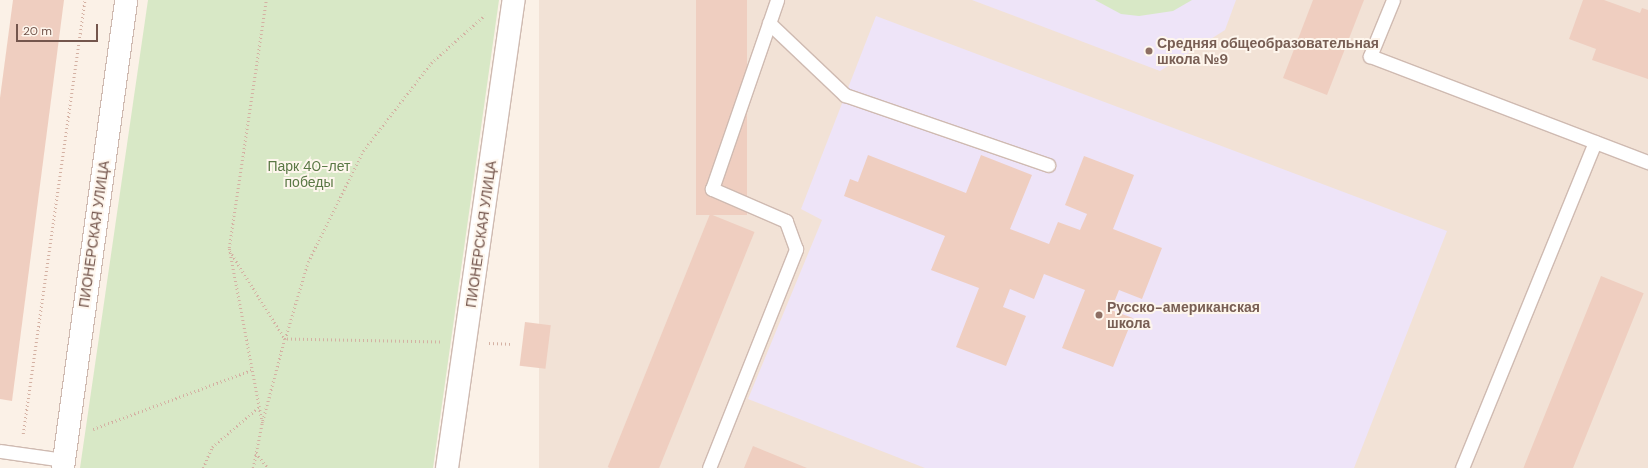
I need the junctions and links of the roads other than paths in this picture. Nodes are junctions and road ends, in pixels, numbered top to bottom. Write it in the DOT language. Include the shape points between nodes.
graph roads {
  1 [pos="126,0"];
  2 [pos="514,0"];
  3 [pos="777,0"];
  4 [pos="1393,0"];
  5 [pos="769,23"];
  6 [pos="1595,142"];
  7 [pos="1648,162"];
  8 [pos="1048,165"];
  9 [pos="0,451"];
  10 [pos="63,464"];
  11 [pos="447,468"];
  12 [pos="709,468"];
  13 [pos="1462,468"];
  1 -- 10 [label="street, ПИОНЕРСКАЯ УЛИЦА"];
  2 -- 11 [label="street, ПИОНЕРСКАЯ УЛИЦА"];
  3 -- 5 [label="lane"];
  4 -- 6 [label="lane" via="1370,56"];
  5 -- 8 [label="lane" via="845,95"];
  5 -- 12 [label="lane" via="712,189 786,222 796,249"];
  6 -- 7 [label="lane"];
  6 -- 13 [label="lane"];
  9 -- 10 [label="lane"];
}
